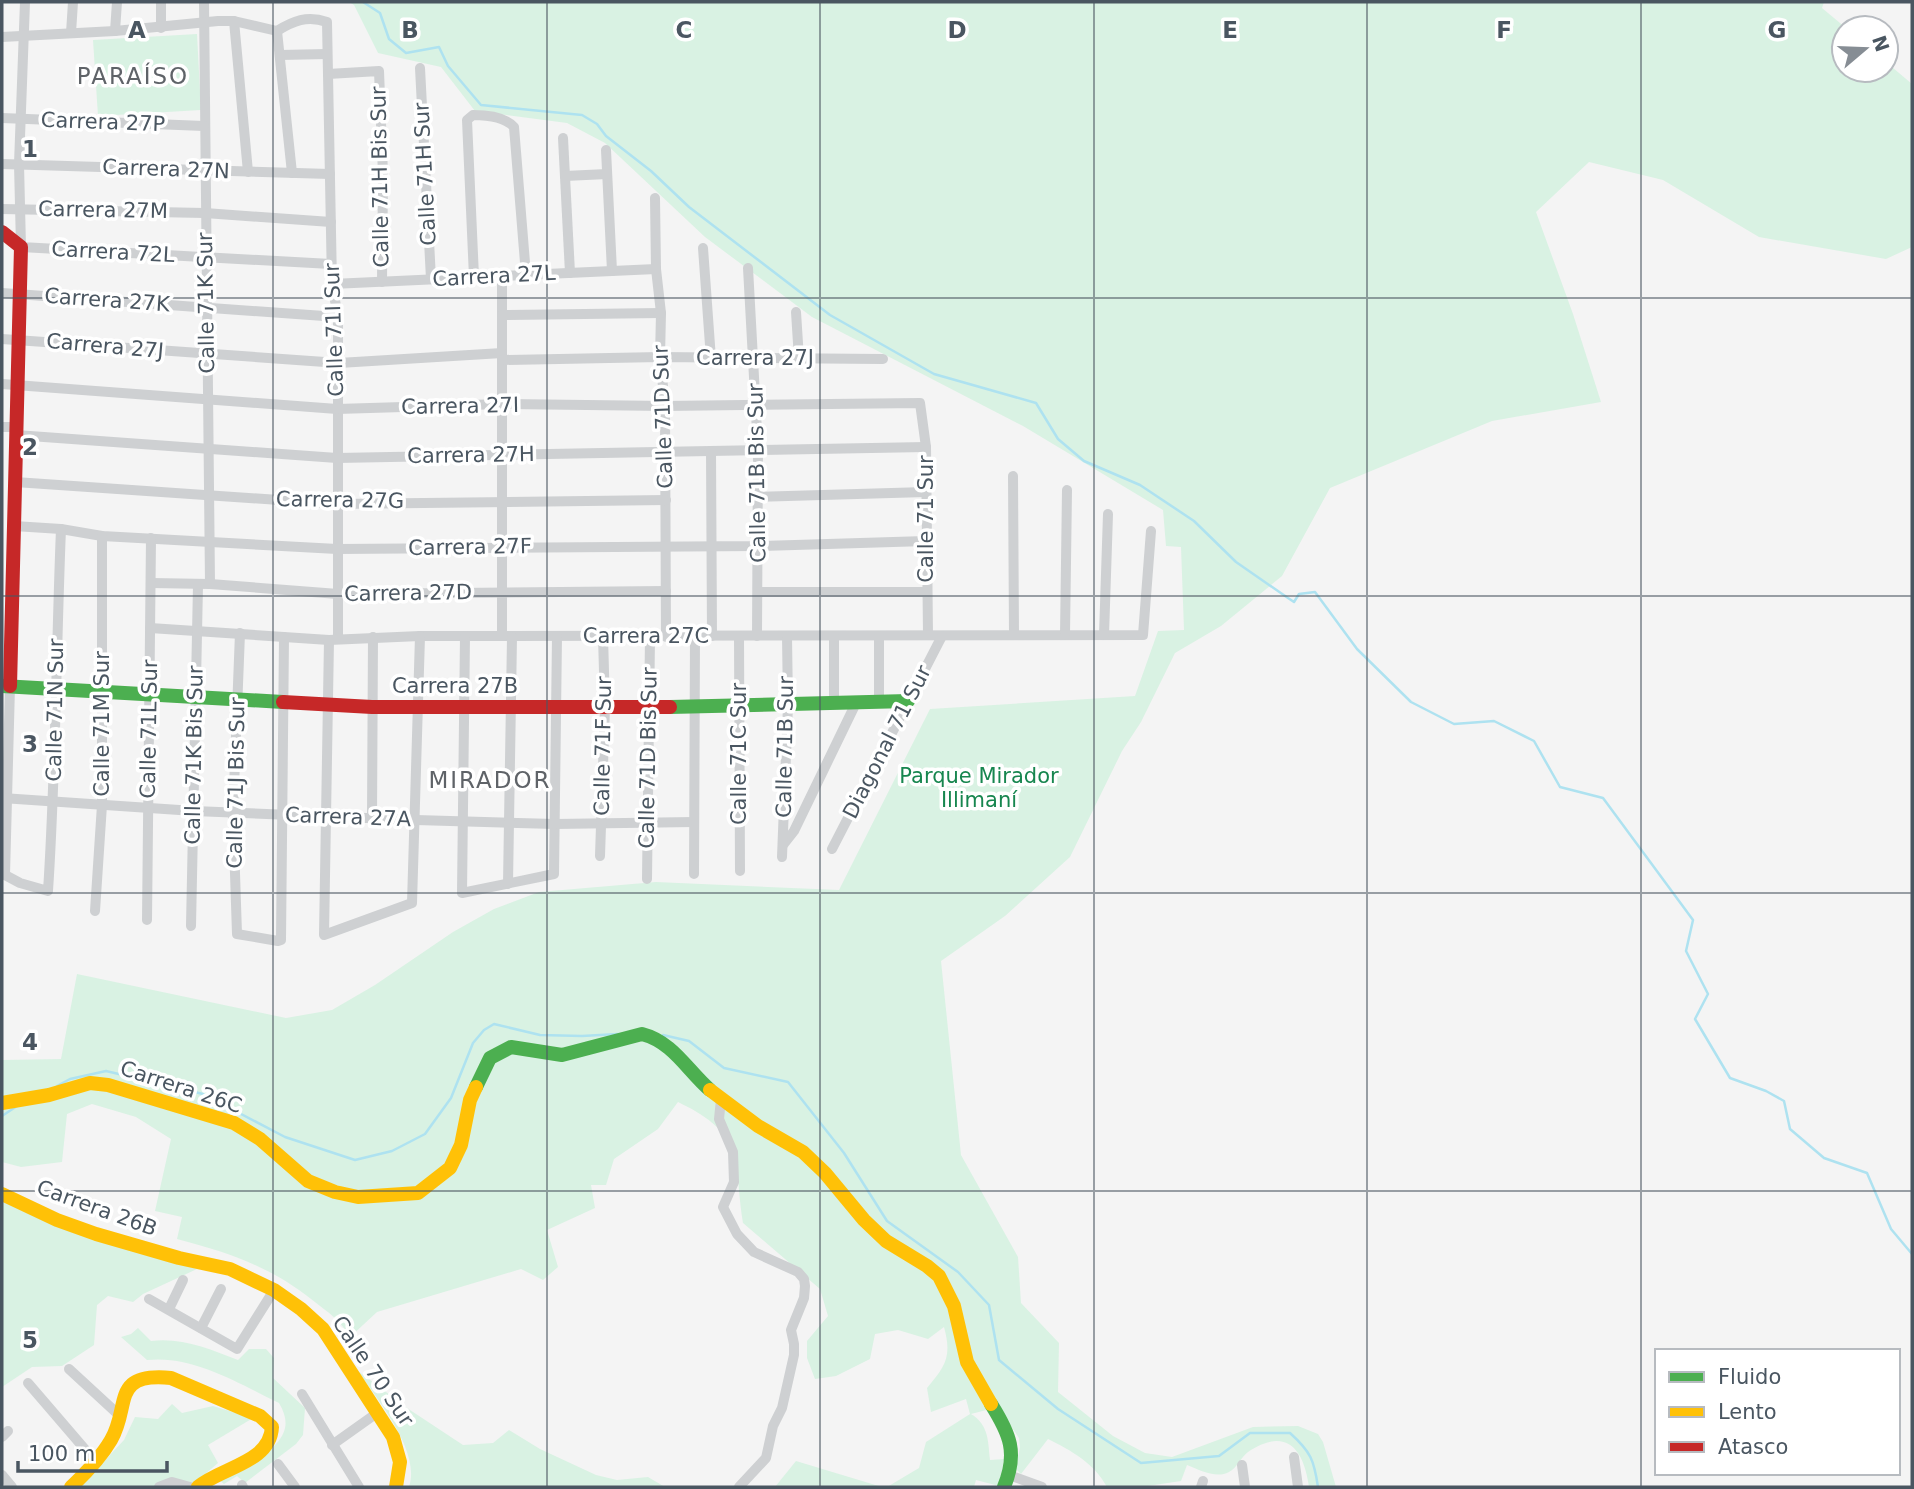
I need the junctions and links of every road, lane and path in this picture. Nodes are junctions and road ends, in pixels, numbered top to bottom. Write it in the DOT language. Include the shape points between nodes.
graph roads {
  1 [pos="25,2"];
  2 [pos="73,2"];
  3 [pos="117,2"];
  4 [pos="161,2"];
  5 [pos="204,2"];
  6 [pos="234,21"];
  7 [pos="202,23"];
  8 [pos="161,28"];
  9 [pos="115,31"];
  10 [pos="276,32"];
  11 [pos="71,33"];
  12 [pos="23,36"];
  13 [pos="2,37"];
  14 [pos="327,54"];
  15 [pos="280,55"];
  16 [pos="420,68"];
  17 [pos="328,74"];
  18 [pos="2,118"];
  19 [pos="20,118"];
  20 [pos="204,126"];
  21 [pos="563,138"];
  22 [pos="606,150"];
  23 [pos="2,164"];
  24 [pos="19,164"];
  25 [pos="204,171"];
  26 [pos="248,172"];
  27 [pos="292,173"];
  28 [pos="330,174"];
  29 [pos="607,174"];
  30 [pos="565,176"];
  31 [pos="655,198"];
  32 [pos="18,208"];
  33 [pos="2,209"];
  34 [pos="205,213"];
  35 [pos="331,222"];
  36 [pos="9,240"];
  37 [pos="703,248"];
  38 [pos="205,257"];
  39 [pos="331,264"];
  40 [pos="748,268"];
  41 [pos="656,269"];
  42 [pos="612,271"];
  43 [pos="569,272"];
  44 [pos="526,275"];
  45 [pos="502,276"];
  46 [pos="474,277"];
  47 [pos="431,279"];
  48 [pos="382,282"];
  49 [pos="332,284"];
  50 [pos="2,293"];
  51 [pos="19,294"];
  52 [pos="206,306"];
  53 [pos="796,312"];
  54 [pos="661,313"];
  55 [pos="502,315"];
  56 [pos="338,317"];
  57 [pos="2,339"];
  58 [pos="19,339"];
  59 [pos="206,354"];
  60 [pos="502,356"];
  61 [pos="660,357"];
  62 [pos="755,358"];
  63 [pos="711,359"];
  64 [pos="799,359"];
  65 [pos="883,359"];
  66 [pos="339,363"];
  67 [pos="2,384"];
  68 [pos="17,385"];
  69 [pos="207,401"];
  70 [pos="920,403"];
  71 [pos="502,404"];
  72 [pos="756,405"];
  73 [pos="665,406"];
  74 [pos="337,409"];
  75 [pos="11,430"];
  76 [pos="926,447"];
  77 [pos="208,448"];
  78 [pos="758,450"];
  79 [pos="666,451"];
  80 [pos="711,451"];
  81 [pos="502,454"];
  82 [pos="337,458"];
  83 [pos="11,475"];
  84 [pos="1013,476"];
  85 [pos="1067,489"];
  86 [pos="926,492"];
  87 [pos="208,494"];
  88 [pos="757,497"];
  89 [pos="502,500"];
  90 [pos="666,500"];
  91 [pos="337,504"];
  92 [pos="1108,514"];
  93 [pos="10,522"];
  94 [pos="61,529"];
  95 [pos="1151,531"];
  96 [pos="102,536"];
  97 [pos="151,538"];
  98 [pos="209,540"];
  99 [pos="926,541"];
  100 [pos="712,545"];
  101 [pos="665,546"];
  102 [pos="758,546"];
  103 [pos="501,547"];
  104 [pos="337,549"];
  105 [pos="150,583"];
  106 [pos="209,584"];
  107 [pos="198,585"];
  108 [pos="666,591"];
  109 [pos="502,592"];
  110 [pos="758,592"];
  111 [pos="926,592"];
  112 [pos="338,594"];
  113 [pos="150,628"];
  114 [pos="196,631"];
  115 [pos="240,633"];
  116 [pos="928,635"];
  117 [pos="942,635"];
  118 [pos="1014,635"];
  119 [pos="1065,635"];
  120 [pos="1104,635"];
  121 [pos="420,636"];
  122 [pos="465,636"];
  123 [pos="507,636"];
  124 [pos="557,636"];
  125 [pos="603,636"];
  126 [pos="695,636"];
  127 [pos="712,636"];
  128 [pos="739,636"];
  129 [pos="757,636"];
  130 [pos="787,636"];
  131 [pos="834,636"];
  132 [pos="879,636"];
  133 [pos="284,637"];
  134 [pos="373,637"];
  135 [pos="650,637"];
  136 [pos="666,637"];
  137 [pos="333,639"];
  138 [pos="6,686"];
  139 [pos="55,689"];
  140 [pos="101,692"];
  141 [pos="149,694"];
  142 [pos="194,697"];
  143 [pos="237,699"];
  144 [pos="908,701"];
  145 [pos="283,702"];
  146 [pos="879,702"];
  147 [pos="834,703"];
  148 [pos="856,703"];
  149 [pos="328,705"];
  150 [pos="788,705"];
  151 [pos="372,707"];
  152 [pos="418,707"];
  153 [pos="465,707"];
  154 [pos="511,707"];
  155 [pos="557,707"];
  156 [pos="605,707"];
  157 [pos="650,707"];
  158 [pos="695,707"];
  159 [pos="739,707"];
  160 [pos="4,798"];
  161 [pos="54,802"];
  162 [pos="102,805"];
  163 [pos="148,807"];
  164 [pos="194,811"];
  165 [pos="233,813"];
  166 [pos="282,815"];
  167 [pos="326,816"];
  168 [pos="372,817"];
  169 [pos="415,820"];
  170 [pos="464,821"];
  171 [pos="694,822"];
  172 [pos="509,823"];
  173 [pos="647,823"];
  174 [pos="555,824"];
  175 [pos="602,824"];
  176 [pos="783,845"];
  177 [pos="832,849"];
  178 [pos="600,856"];
  179 [pos="782,857"];
  180 [pos="740,871"];
  181 [pos="694,874"];
  182 [pos="647,879"];
  183 [pos="508,884"];
  184 [pos="95,911"];
  185 [pos="147,920"];
  186 [pos="191,926"];
  187 [pos="721,1099"];
  188 [pos="10,1102"];
  189 [pos="2,1194"];
  190 [pos="179,1258"];
  191 [pos="183,1280"];
  192 [pos="221,1289"];
  193 [pos="274,1290"];
  194 [pos="149,1299"];
  195 [pos="169,1309"];
  196 [pos="201,1328"];
  197 [pos="69,1369"];
  198 [pos="28,1383"];
  199 [pos="302,1395"];
  200 [pos="377,1413"];
  201 [pos="120,1416"];
  202 [pos="332,1445"];
  203 [pos="1294,1458"];
  204 [pos="95,1461"];
  205 [pos="278,1464"];
  206 [pos="1242,1465"];
  207 [pos="2,1475"];
  208 [pos="1006,1481"];
  209 [pos="12,1487"];
  210 [pos="71,1487"];
  211 [pos="159,1487"];
  212 [pos="190,1487"];
  213 [pos="198,1487"];
  214 [pos="295,1487"];
  215 [pos="359,1487"];
  216 [pos="396,1487"];
  217 [pos="739,1487"];
  218 [pos="1042,1487"];
  219 [pos="1245,1487"];
  220 [pos="1298,1487"];
  1 -- 12 [label="street"];
  2 -- 11 [label="street"];
  3 -- 9 [label="street"];
  4 -- 8 [label="street"];
  5 -- 7 [label="street, Calle 71K Sur"];
  6 -- 7 [label="street"];
  6 -- 10 [label="street"];
  6 -- 26 [label="street"];
  7 -- 8 [label="street"];
  7 -- 20 [label="street, Calle 71K Sur"];
  8 -- 9 [label="street"];
  9 -- 11 [label="street"];
  10 -- 14 [label="street, Calle 71I Sur" via="298,20 327,22"];
  10 -- 15 [label="street"];
  11 -- 12 [label="street"];
  12 -- 13 [label="street"];
  12 -- 19 [label="street"];
  14 -- 15 [label="street"];
  14 -- 17 [label="street, Calle 71I Sur"];
  15 -- 27 [label="street"];
  16 -- 47 [label="street, Calle 71H Sur"];
  17 -- 28 [label="street, Calle 71I Sur"];
  17 -- 48 [label="street, Calle 71H Bis Sur" via="379,72"];
  18 -- 19 [label="street, Carrera 27P"];
  19 -- 20 [label="street, Carrera 27P"];
  19 -- 24 [label="street"];
  20 -- 25 [label="street, Calle 71K Sur"];
  21 -- 30 [label="street"];
  22 -- 29 [label="street"];
  23 -- 24 [label="street, Carrera 27N"];
  24 -- 25 [label="street, Carrera 27N"];
  24 -- 32 [label="street"];
  25 -- 26 [label="street, Carrera 27N"];
  25 -- 34 [label="street, Calle 71K Sur"];
  26 -- 27 [label="street, Carrera 27N"];
  27 -- 28 [label="street, Carrera 27N"];
  28 -- 35 [label="street, Calle 71I Sur"];
  29 -- 30 [label="street"];
  29 -- 42 [label="street"];
  30 -- 43 [label="street"];
  31 -- 41 [label="street, Calle 71D Sur"];
  32 -- 33 [label="street, Carrera 27M"];
  32 -- 34 [label="street, Carrera 27M"];
  32 -- 36 [label="street"];
  34 -- 35 [label="street, Carrera 27M"];
  34 -- 38 [label="street, Calle 71K Sur"];
  35 -- 39 [label="street, Calle 71I Sur"];
  36 -- 38 [label="street, Carrera 72L"];
  36 -- 51 [label="street"];
  37 -- 63 [label="street"];
  38 -- 39 [label="street, Carrera 72L"];
  38 -- 52 [label="street, Calle 71K Sur"];
  39 -- 49 [label="street, Calle 71I Sur"];
  40 -- 62 [label="street, Calle 71B Bis Sur"];
  41 -- 42 [label="street, Carrera 27L"];
  41 -- 54 [label="street, Calle 71D Sur"];
  42 -- 43 [label="street, Carrera 27L"];
  43 -- 44 [label="street, Carrera 27L"];
  44 -- 45 [label="street, Carrera 27L"];
  44 -- 46 [label="street" via="514,127 489,116 472,115 467,120"];
  45 -- 46 [label="street, Carrera 27L"];
  45 -- 55 [label="street"];
  46 -- 47 [label="street, Carrera 27L"];
  47 -- 48 [label="street, Carrera 27L"];
  48 -- 49 [label="street, Carrera 27L"];
  49 -- 56 [label="street, Calle 71I Sur"];
  50 -- 51 [label="street, Carrera 27K"];
  51 -- 52 [label="street, Carrera 27K"];
  51 -- 58 [label="street"];
  52 -- 56 [label="street, Carrera 27K"];
  52 -- 59 [label="street, Calle 71K Sur"];
  53 -- 64 [label="street"];
  54 -- 55 [label="street"];
  54 -- 61 [label="street, Calle 71D Sur"];
  55 -- 60 [label="street"];
  56 -- 66 [label="street, Calle 71I Sur"];
  57 -- 58 [label="street, Carrera 27J"];
  58 -- 59 [label="street, Carrera 27J"];
  58 -- 68 [label="street"];
  59 -- 66 [label="street, Carrera 27J"];
  59 -- 69 [label="street, Calle 71K Sur"];
  60 -- 61 [label="street, Carrera 27J"];
  60 -- 66 [label="street, Carrera 27J"];
  60 -- 71 [label="street"];
  61 -- 63 [label="street, Carrera 27J"];
  61 -- 73 [label="street, Calle 71D Sur"];
  62 -- 63 [label="street, Carrera 27J"];
  62 -- 64 [label="street, Carrera 27J"];
  62 -- 72 [label="street, Calle 71B Bis Sur"];
  64 -- 65 [label="street, Carrera 27J"];
  66 -- 74 [label="street, Calle 71I Sur"];
  67 -- 68 [label="street, Carrera 27I"];
  68 -- 69 [label="street, Carrera 27I"];
  68 -- 75 [label="street"];
  69 -- 74 [label="street, Carrera 27I"];
  69 -- 77 [label="street, Calle 71K Sur"];
  70 -- 72 [label="street, Carrera 27I"];
  70 -- 76 [label="street, Calle 71 Sur"];
  71 -- 73 [label="street, Carrera 27I"];
  71 -- 74 [label="street, Carrera 27I"];
  71 -- 81 [label="street"];
  72 -- 73 [label="street, Carrera 27I"];
  72 -- 78 [label="street, Calle 71B Bis Sur"];
  73 -- 79 [label="street, Calle 71D Sur"];
  74 -- 82 [label="street, Calle 71I Sur"];
  75 -- 77 [label="street, Carrera 27H"];
  75 -- 83 [label="street"];
  76 -- 78 [label="street, Carrera 27H"];
  76 -- 86 [label="street, Calle 71 Sur"];
  77 -- 82 [label="street, Carrera 27H"];
  77 -- 87 [label="street, Calle 71K Sur"];
  78 -- 80 [label="street, Carrera 27H"];
  78 -- 88 [label="street, Calle 71B Bis Sur"];
  79 -- 80 [label="street, Carrera 27H"];
  79 -- 81 [label="street, Carrera 27H"];
  79 -- 90 [label="street, Calle 71D Sur"];
  80 -- 100 [label="street"];
  81 -- 82 [label="street, Carrera 27H"];
  81 -- 89 [label="street"];
  82 -- 91 [label="street, Calle 71I Sur"];
  83 -- 87 [label="street, Carrera 27G"];
  83 -- 93 [label="street"];
  84 -- 118 [label="street"];
  85 -- 119 [label="street"];
  86 -- 88 [label="street"];
  86 -- 99 [label="street, Calle 71 Sur"];
  87 -- 91 [label="street, Carrera 27G"];
  87 -- 98 [label="street, Calle 71K Sur"];
  88 -- 102 [label="street, Calle 71B Bis Sur"];
  89 -- 90 [label="street, Carrera 27G"];
  89 -- 91 [label="street, Carrera 27G"];
  89 -- 103 [label="street"];
  90 -- 101 [label="street, Calle 71D Sur"];
  91 -- 104 [label="street, Calle 71I Sur"];
  92 -- 120 [label="street"];
  93 -- 94 [label="street, Carrera 27F"];
  93 -- 138 [label="street"];
  94 -- 96 [label="street, Carrera 27F"];
  94 -- 139 [label="street, Calle 71N Sur"];
  95 -- 120 [label="street, Carrera 27C" via="1143,635"];
  96 -- 97 [label="street, Carrera 27F"];
  96 -- 140 [label="street, Calle 71M Sur"];
  97 -- 98 [label="street, Carrera 27F"];
  97 -- 105 [label="street, Calle 71L Sur"];
  98 -- 104 [label="street, Carrera 27F"];
  98 -- 106 [label="street, Calle 71K Sur"];
  99 -- 102 [label="street, Carrera 27F"];
  99 -- 111 [label="street, Calle 71 Sur"];
  100 -- 101 [label="street, Carrera 27F"];
  100 -- 102 [label="street, Carrera 27F"];
  100 -- 127 [label="street"];
  101 -- 103 [label="street, Carrera 27F"];
  101 -- 108 [label="street, Calle 71D Sur"];
  102 -- 110 [label="street, Calle 71B Bis Sur"];
  103 -- 104 [label="street, Carrera 27F"];
  103 -- 109 [label="street"];
  104 -- 112 [label="street, Calle 71I Sur"];
  105 -- 107 [label="street, Carrera 27D"];
  105 -- 113 [label="street, Calle 71L Sur"];
  106 -- 107 [label="street, Carrera 27D"];
  106 -- 112 [label="street, Carrera 27D"];
  107 -- 114 [label="street, Calle 71K Bis Sur"];
  108 -- 109 [label="street, Carrera 27D"];
  108 -- 136 [label="street, Calle 71D Sur"];
  109 -- 112 [label="street, Carrera 27D"];
  109 -- 123 [label="street"];
  110 -- 111 [label="street"];
  110 -- 129 [label="street, Calle 71B Bis Sur"];
  111 -- 116 [label="street, Calle 71 Sur"];
  112 -- 137 [label="street, Calle 71I Sur"];
  113 -- 114 [label="street, Carrera 27C"];
  113 -- 141 [label="street, Calle 71L Sur"];
  114 -- 115 [label="street, Carrera 27C"];
  114 -- 142 [label="street, Calle 71K Bis Sur"];
  115 -- 133 [label="street, Carrera 27C"];
  115 -- 143 [label="street, Calle 71J Bis Sur"];
  116 -- 117 [label="street, Carrera 27C"];
  116 -- 132 [label="street, Carrera 27C"];
  117 -- 118 [label="street, Carrera 27C"];
  117 -- 144 [label="street, Diagonal 71 Sur"];
  118 -- 119 [label="street, Carrera 27C"];
  119 -- 120 [label="street, Carrera 27C"];
  121 -- 122 [label="street, Carrera 27C"];
  121 -- 134 [label="street, Carrera 27C"];
  121 -- 152 [label="street"];
  122 -- 123 [label="street, Carrera 27C"];
  122 -- 153 [label="street"];
  123 -- 124 [label="street, Carrera 27C"];
  123 -- 154 [label="street"];
  124 -- 125 [label="street, Carrera 27C"];
  124 -- 155 [label="street"];
  125 -- 135 [label="street, Carrera 27C"];
  125 -- 156 [label="street, Calle 71F Sur"];
  126 -- 127 [label="street, Carrera 27C"];
  126 -- 136 [label="street, Carrera 27C"];
  126 -- 158 [label="street"];
  127 -- 128 [label="street, Carrera 27C"];
  128 -- 129 [label="street, Carrera 27C"];
  128 -- 159 [label="street, Calle 71C Sur"];
  129 -- 130 [label="street, Carrera 27C"];
  130 -- 131 [label="street, Carrera 27C"];
  130 -- 150 [label="street, Calle 71B Sur"];
  131 -- 132 [label="street, Carrera 27C"];
  131 -- 147 [label="street"];
  132 -- 146 [label="street"];
  133 -- 137 [label="street, Carrera 27C"];
  133 -- 145 [label="street"];
  134 -- 137 [label="street, Carrera 27C"];
  134 -- 151 [label="street"];
  135 -- 136 [label="street, Carrera 27C"];
  135 -- 157 [label="street, Calle 71D Bis Sur"];
  137 -- 149 [label="street, Calle 71I Sur"];
  138 -- 139 [label="street, Carrera 27B"];
  138 -- 160 [label="street"];
  139 -- 140 [label="street, Carrera 27B"];
  139 -- 161 [label="street, Calle 71N Sur"];
  140 -- 141 [label="street, Carrera 27B"];
  140 -- 162 [label="street, Calle 71M Sur"];
  141 -- 142 [label="street, Carrera 27B"];
  141 -- 163 [label="street, Calle 71L Sur"];
  142 -- 143 [label="street, Carrera 27B"];
  142 -- 164 [label="street, Calle 71K Bis Sur"];
  143 -- 145 [label="street, Carrera 27B"];
  143 -- 165 [label="street, Calle 71J Bis Sur"];
  144 -- 146 [label="street, Carrera 27B"];
  144 -- 177 [label="street, Diagonal 71 Sur"];
  145 -- 149 [label="street, Carrera 27B"];
  145 -- 166 [label="street"];
  146 -- 148 [label="street, Carrera 27B"];
  147 -- 148 [label="street, Carrera 27B"];
  147 -- 150 [label="street, Carrera 27B"];
  148 -- 176 [label="street"];
  149 -- 151 [label="street, Carrera 27B"];
  149 -- 167 [label="street, Calle 71I Sur"];
  150 -- 159 [label="street, Carrera 27B"];
  150 -- 176 [label="street, Calle 71B Sur"];
  151 -- 152 [label="street, Carrera 27B"];
  151 -- 168 [label="street"];
  152 -- 153 [label="street, Carrera 27B"];
  152 -- 169 [label="street"];
  153 -- 154 [label="street, Carrera 27B"];
  153 -- 170 [label="street"];
  154 -- 155 [label="street, Carrera 27B"];
  154 -- 172 [label="street"];
  155 -- 156 [label="street, Carrera 27B"];
  155 -- 174 [label="street"];
  156 -- 157 [label="street, Carrera 27B"];
  156 -- 175 [label="street, Calle 71F Sur"];
  157 -- 158 [label="street, Carrera 27B"];
  157 -- 173 [label="street, Calle 71D Bis Sur"];
  158 -- 159 [label="street, Carrera 27B"];
  158 -- 171 [label="street"];
  159 -- 180 [label="street, Calle 71C Sur"];
  160 -- 161 [label="street, Carrera 27A"];
  160 -- 161 [label="street, Calle 71N Sur" via="5,875 48,891"];
  161 -- 162 [label="street, Carrera 27A"];
  162 -- 163 [label="street, Carrera 27A"];
  162 -- 184 [label="street, Calle 71M Sur"];
  163 -- 164 [label="street, Carrera 27A"];
  163 -- 185 [label="street, Calle 71L Sur"];
  164 -- 165 [label="street, Carrera 27A"];
  164 -- 186 [label="street, Calle 71K Bis Sur"];
  165 -- 166 [label="street, Carrera 27A"];
  165 -- 166 [label="street, Calle 71J Bis Sur" via="237,934 281,940"];
  166 -- 167 [label="street, Carrera 27A"];
  167 -- 168 [label="street, Carrera 27A"];
  167 -- 169 [label="street, Calle 71I Sur" via="324,935 412,903"];
  168 -- 169 [label="street, Carrera 27A"];
  169 -- 170 [label="street, Carrera 27A"];
  170 -- 172 [label="street, Carrera 27A"];
  170 -- 183 [label="street" via="462,893"];
  171 -- 173 [label="street, Carrera 27A"];
  171 -- 181 [label="street"];
  172 -- 174 [label="street, Carrera 27A"];
  172 -- 183 [label="street"];
  173 -- 175 [label="street, Carrera 27A"];
  173 -- 182 [label="street, Calle 71D Bis Sur"];
  174 -- 175 [label="street, Carrera 27A"];
  174 -- 183 [label="street" via="554,874"];
  175 -- 178 [label="street, Calle 71F Sur"];
  176 -- 179 [label="street, Calle 71B Sur"];
  187 -- 188 [label="street, Carrera 26C" via="655,1036 642,1034 562,1055 511,1047 490,1058 470,1100 461,1145 450,1168 418,1193 358,1197 308,1181 234,1123 108,1085 90,1083"];
  187 -- 208 [label="street, Carrera 26C" via="802,1152 884,1239 940,1277 949,1292 967,1363 1010,1441"];
  187 -- 217 [label="street" via="719,1119 733,1152 734,1182 723,1207 737,1234 754,1252 797,1272 805,1286 791,1330 793,1355 782,1408 766,1458"];
  189 -- 190 [label="street, Carrera 26B" via="66,1223"];
  190 -- 193 [label="street, Calle 70 Sur" via="230,1269"];
  191 -- 195 [label="street"];
  192 -- 196 [label="street"];
  193 -- 196 [label="street" via="237,1349"];
  193 -- 200 [label="street, Calle 70 Sur" via="323,1329"];
  194 -- 195 [label="street"];
  195 -- 196 [label="street"];
  197 -- 201 [label="street"];
  198 -- 204 [label="street"];
  199 -- 202 [label="street"];
  200 -- 202 [label="street"];
  200 -- 216 [label="street, Calle 70 Sur" via="398,1447"];
  201 -- 204 [label="street" via="111,1440"];
  201 -- 213 [label="street" via="129,1387 161,1377 260,1416 272,1427 271,1441 259,1454"];
  202 -- 215 [label="street"];
  203 -- 220 [label="street"];
  204 -- 210 [label="street"];
  205 -- 214 [label="street"];
  206 -- 219 [label="street"];
  207 -- 209 [label="street"];
  208 -- 218 [label="street"];
  211 -- 212 [label="street" via="173,1482"];
}
